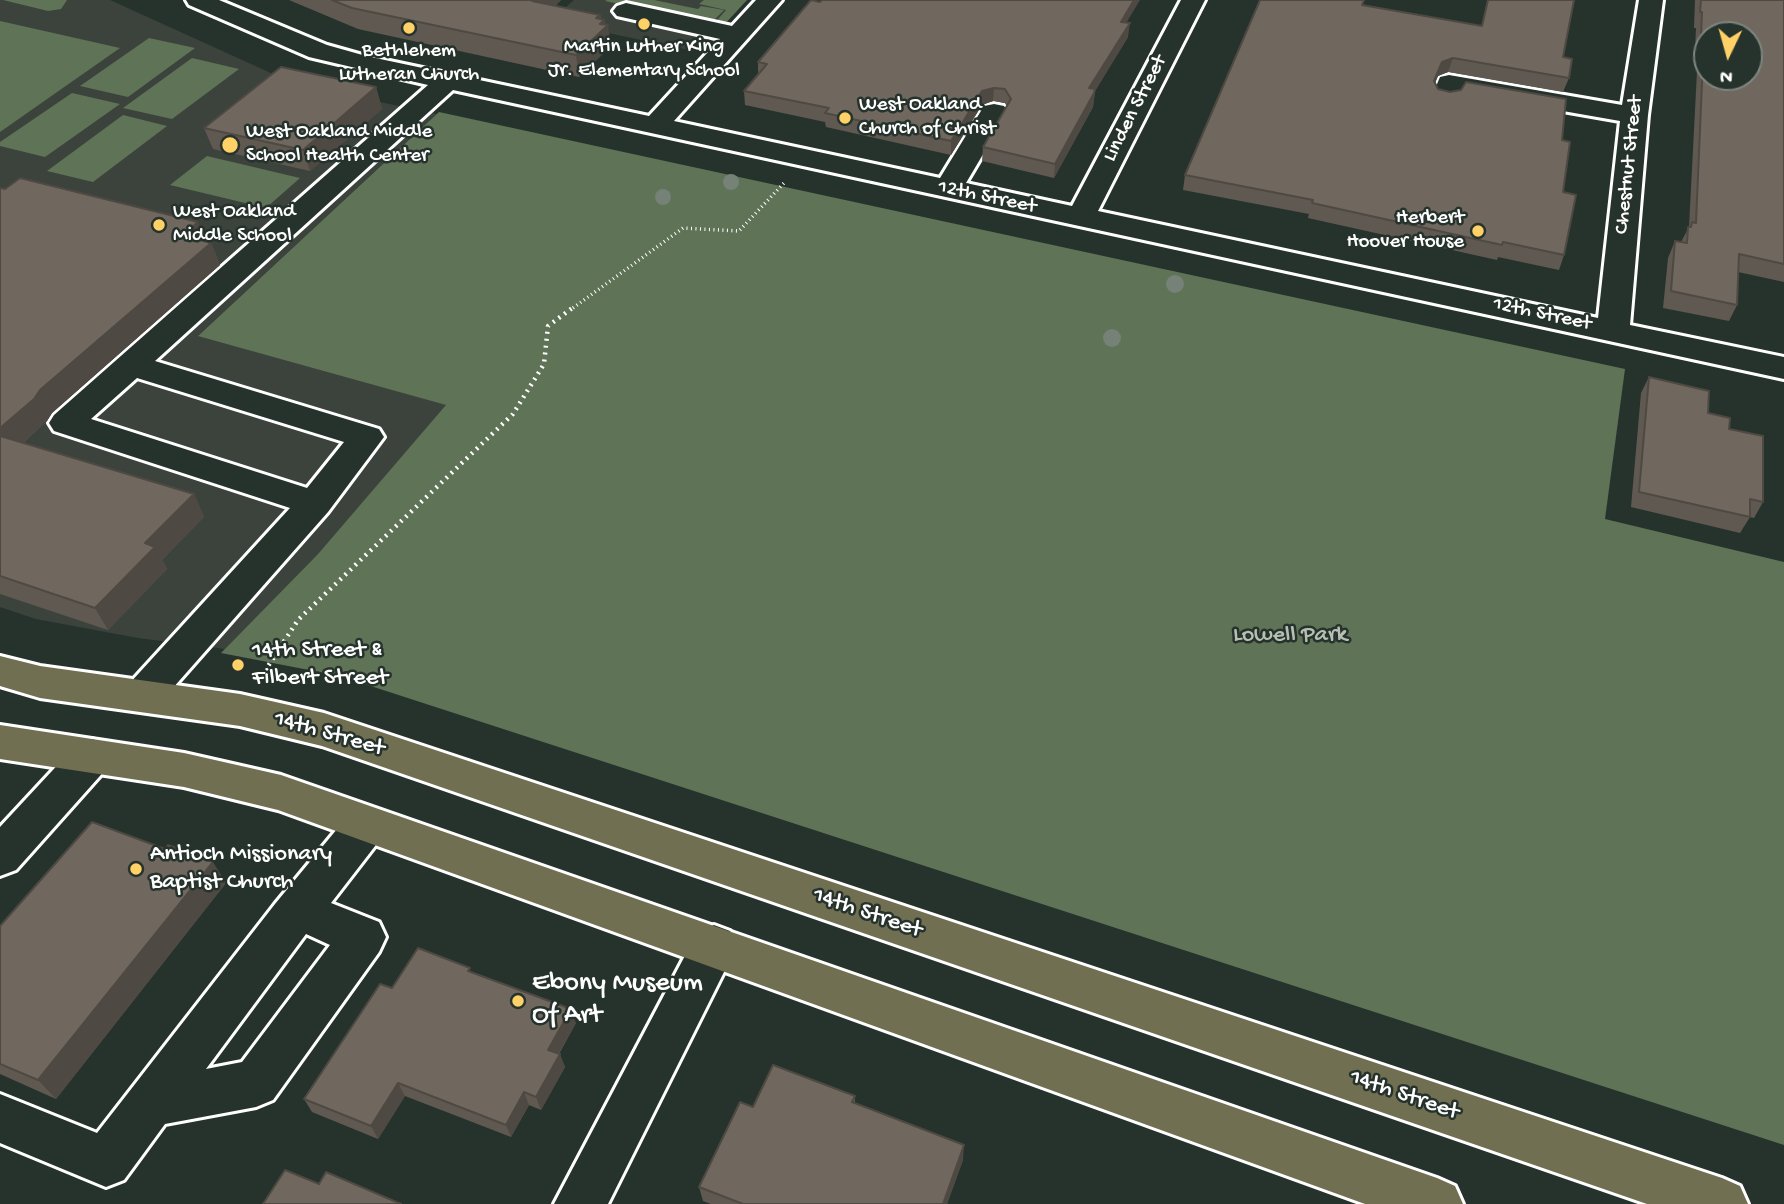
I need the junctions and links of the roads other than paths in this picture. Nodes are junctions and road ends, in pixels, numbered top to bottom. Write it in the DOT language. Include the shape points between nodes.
graph roads {
  1 [pos="198,0"];
  2 [pos="770,0"];
  3 [pos="1193,0"];
  4 [pos="1651,0"];
  5 [pos="626,11"];
  6 [pos="738,35"];
  7 [pos="447,82"];
  8 [pos="1446,96"];
  9 [pos="994,112"];
  10 [pos="1634,115"];
  11 [pos="654,127"];
  12 [pos="947,190"];
  13 [pos="1080,218"];
  14 [pos="1613,330"];
  15 [pos="131,365"];
  16 [pos="1784,368"];
  17 [pos="315,503"];
  18 [pos="0,671"];
  19 [pos="142,695"];
  20 [pos="0,742"];
  21 [pos="92,757"];
  22 [pos="367,824"];
  23 [pos="0,857"];
  24 [pos="298,910"];
  25 [pos="714,946"];
  26 [pos="150,1103"];
  27 [pos="0,1118"];
  28 [pos="580,1204"];
  29 [pos="1437,1204"];
  30 [pos="1722,1204"];
  1 -- 7 [label="street, 12th Street" via="318,51"];
  2 -- 6 [label="street"];
  3 -- 13 [label="street, Linden Street"];
  4 -- 10 [label="street, Chestnut Street"];
  5 -- 6 [label="street"];
  6 -- 11 [label="street"];
  7 -- 11 [label="street, 12th Street"];
  7 -- 15 [label="street"];
  8 -- 10 [label="street" via="1449,83"];
  9 -- 12 [label="street"];
  10 -- 14 [label="street, Chestnut Street"];
  11 -- 12 [label="street, 12th Street"];
  12 -- 13 [label="street, 12th Street"];
  13 -- 14 [label="street, 12th Street"];
  14 -- 16 [label="street, 12th Street"];
  15 -- 17 [label="street" via="368,438"];
  15 -- 17 [label="street" via="66,423"];
  17 -- 19 [label="street"];
  18 -- 19 [label="main road, 14th Street" via="40,682"];
  19 -- 30 [label="main road, 14th Street" via="240,710 324,730"];
  20 -- 21 [label="main road"];
  21 -- 22 [label="main road" via="184,770 281,793"];
  21 -- 23 [label="street"];
  22 -- 24 [label="street"];
  22 -- 25 [label="main road"];
  24 -- 26 [label="street"];
  24 -- 26 [label="street" via="363,937 256,1083"];
  25 -- 28 [label="street"];
  25 -- 29 [label="main road"];
  26 -- 27 [label="street" via="106,1162"];
}
